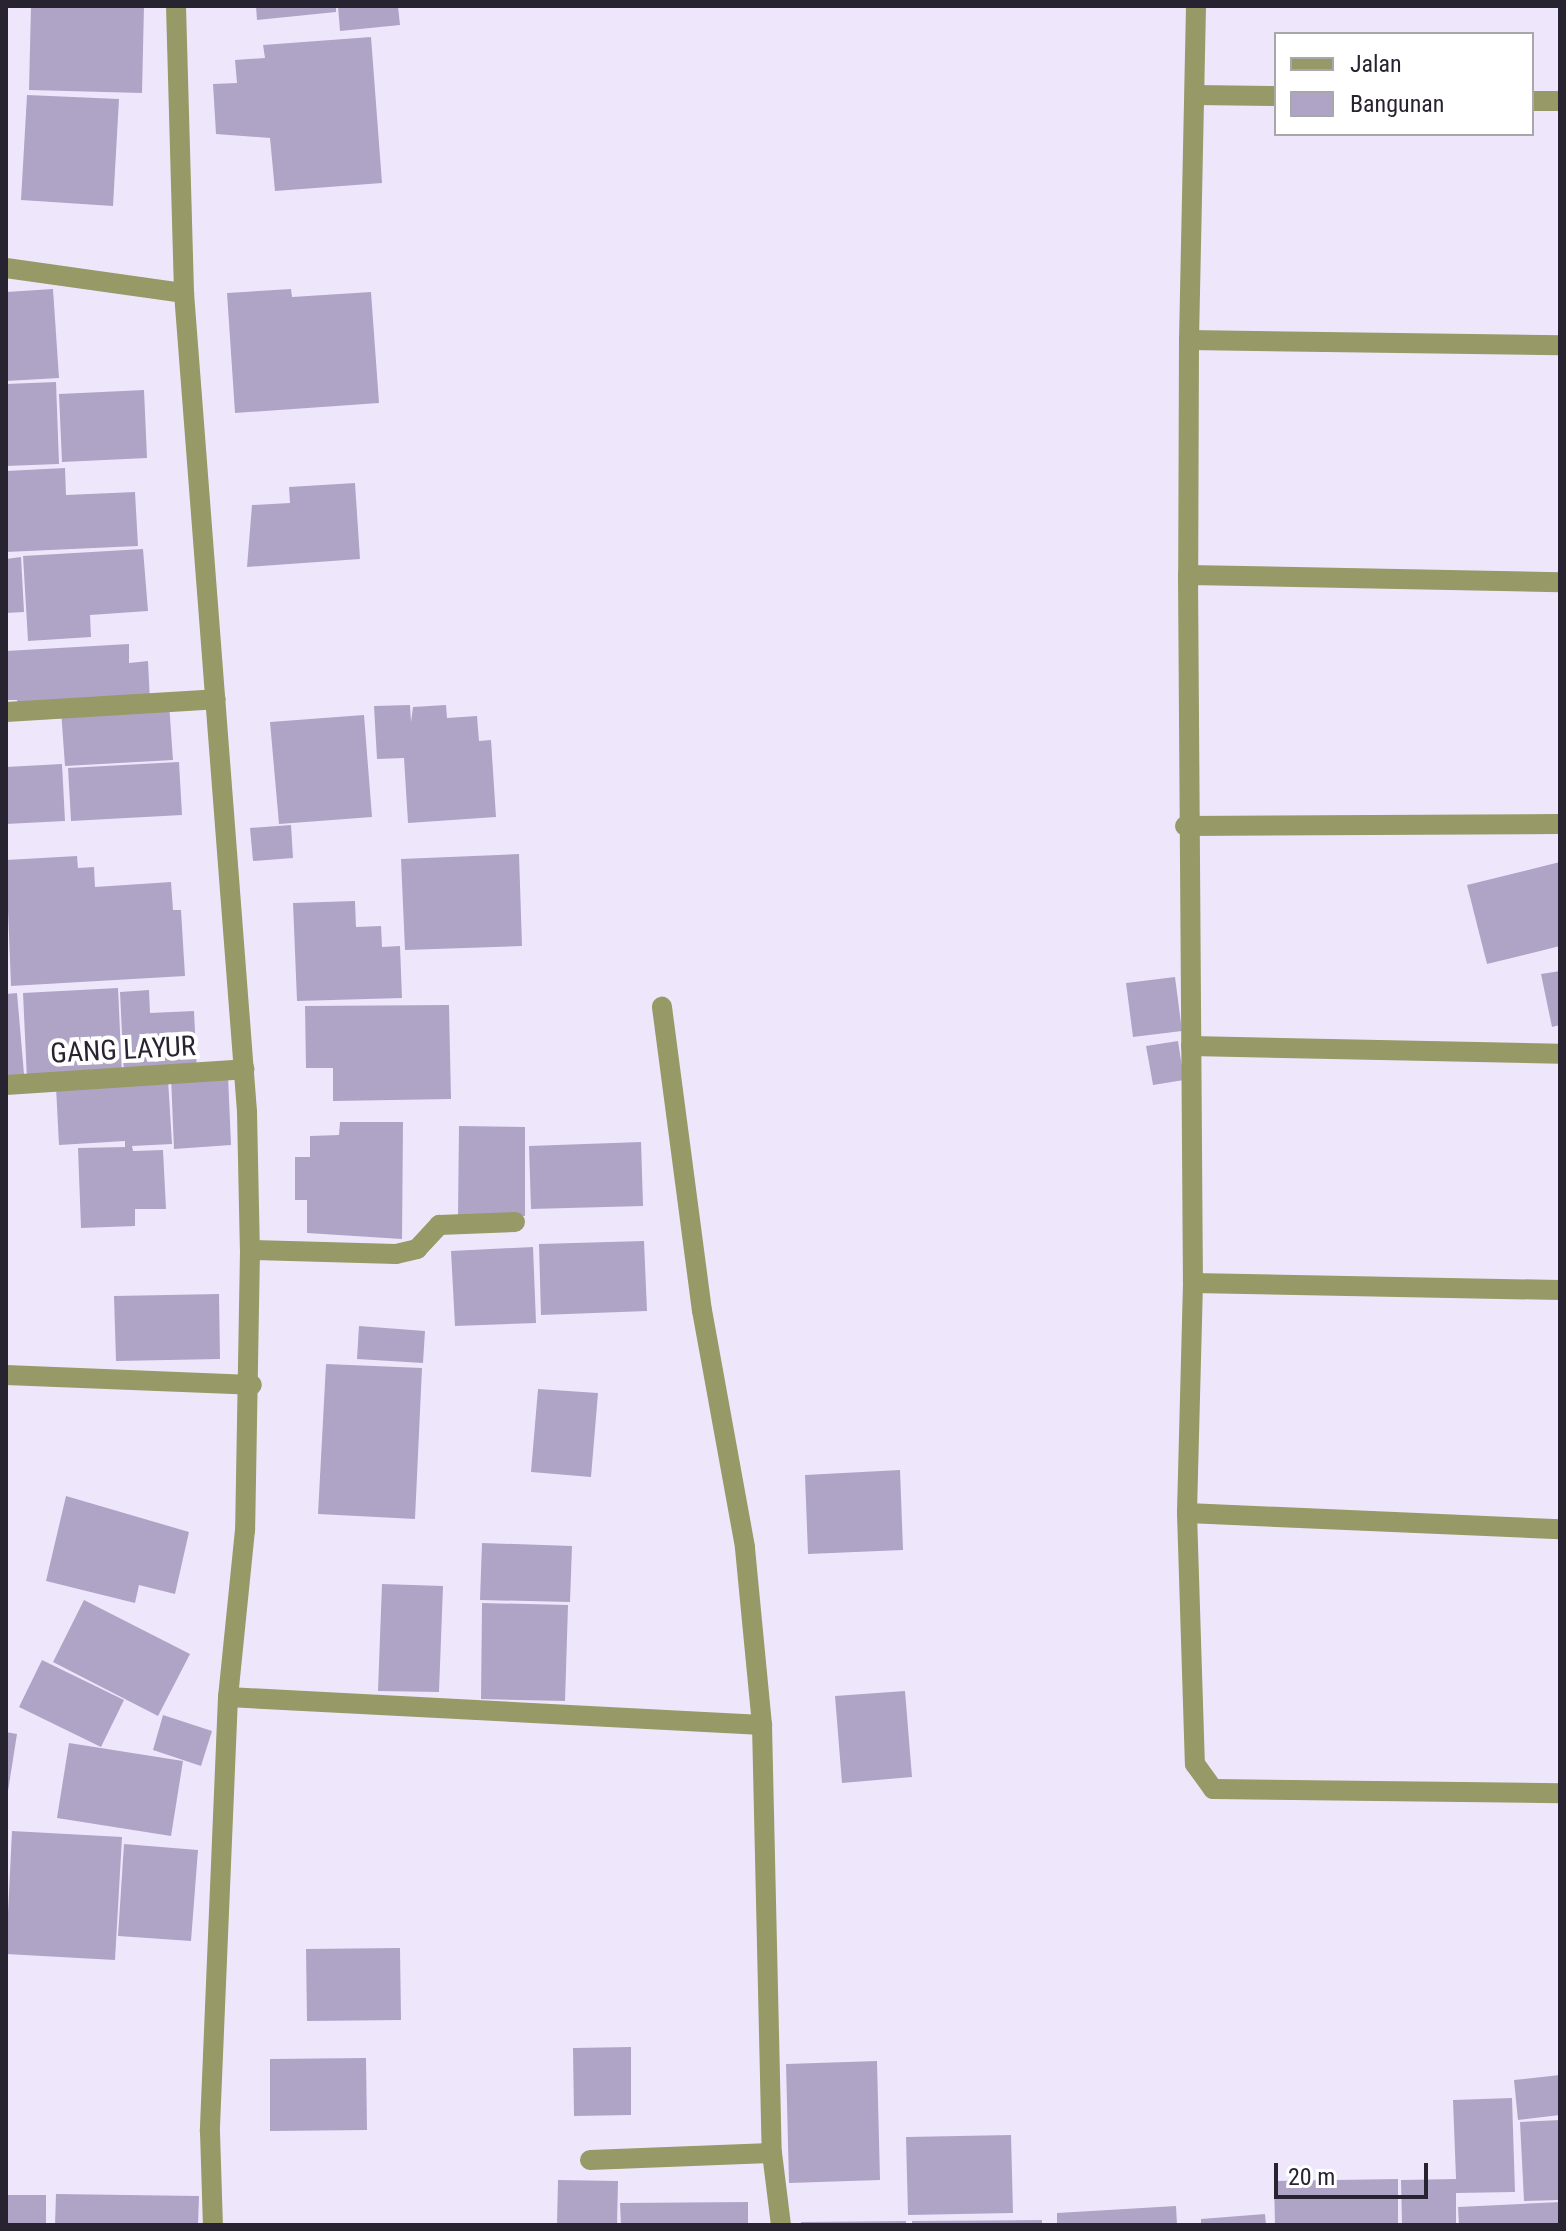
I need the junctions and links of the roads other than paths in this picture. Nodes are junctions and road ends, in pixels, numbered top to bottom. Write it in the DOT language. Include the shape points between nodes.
graph roads {
  1 [pos="176,6"];
  2 [pos="1196,6"];
  3 [pos="1195,95"];
  4 [pos="1274,96"];
  5 [pos="1534,101"];
  6 [pos="1560,101"];
  7 [pos="6,268"];
  8 [pos="184,293"];
  9 [pos="1189,340"];
  10 [pos="1560,345"];
  11 [pos="1188,575"];
  12 [pos="1560,582"];
  13 [pos="216,699"];
  14 [pos="6,712"];
  15 [pos="1560,824"];
  16 [pos="1185,826"];
  17 [pos="662,1007"];
  18 [pos="1191,1046"];
  19 [pos="1560,1054"];
  20 [pos="244,1069"];
  21 [pos="6,1085"];
  22 [pos="515,1222"];
  23 [pos="250,1250"];
  24 [pos="1193,1283"];
  25 [pos="1560,1290"];
  26 [pos="6,1375"];
  27 [pos="252,1385"];
  28 [pos="1187,1513"];
  29 [pos="1560,1529"];
  30 [pos="228,1697"];
  31 [pos="762,1725"];
  32 [pos="1560,1793"];
  33 [pos="772,2153"];
  34 [pos="590,2160"];
  35 [pos="213,2225"];
  36 [pos="781,2225"];
  1 -- 8 [label="street"];
  2 -- 3 [label="street"];
  3 -- 4 [label="street"];
  3 -- 9 [label="street"];
  5 -- 6 [label="street"];
  7 -- 8 [label="street"];
  8 -- 13 [label="street"];
  9 -- 10 [label="street"];
  9 -- 11 [label="street"];
  11 -- 12 [label="street"];
  11 -- 16 [label="street"];
  13 -- 14 [label="street"];
  13 -- 20 [label="street"];
  15 -- 16 [label="street"];
  16 -- 18 [label="street"];
  17 -- 31 [label="street" via="702,1311 745,1547"];
  18 -- 19 [label="street"];
  18 -- 24 [label="street"];
  20 -- 21 [label="street, GANG LAYUR"];
  20 -- 23 [label="street"];
  22 -- 23 [label="street" via="439,1225 417,1249 396,1254"];
  23 -- 27 [label="street"];
  24 -- 25 [label="street"];
  24 -- 28 [label="street"];
  26 -- 27 [label="street"];
  27 -- 30 [label="street"];
  28 -- 29 [label="street"];
  28 -- 32 [label="street" via="1195,1764 1213,1789"];
  30 -- 31 [label="street"];
  30 -- 35 [label="street" via="210,2132"];
  31 -- 33 [label="street"];
  33 -- 34 [label="street"];
  33 -- 36 [label="street"];
}
